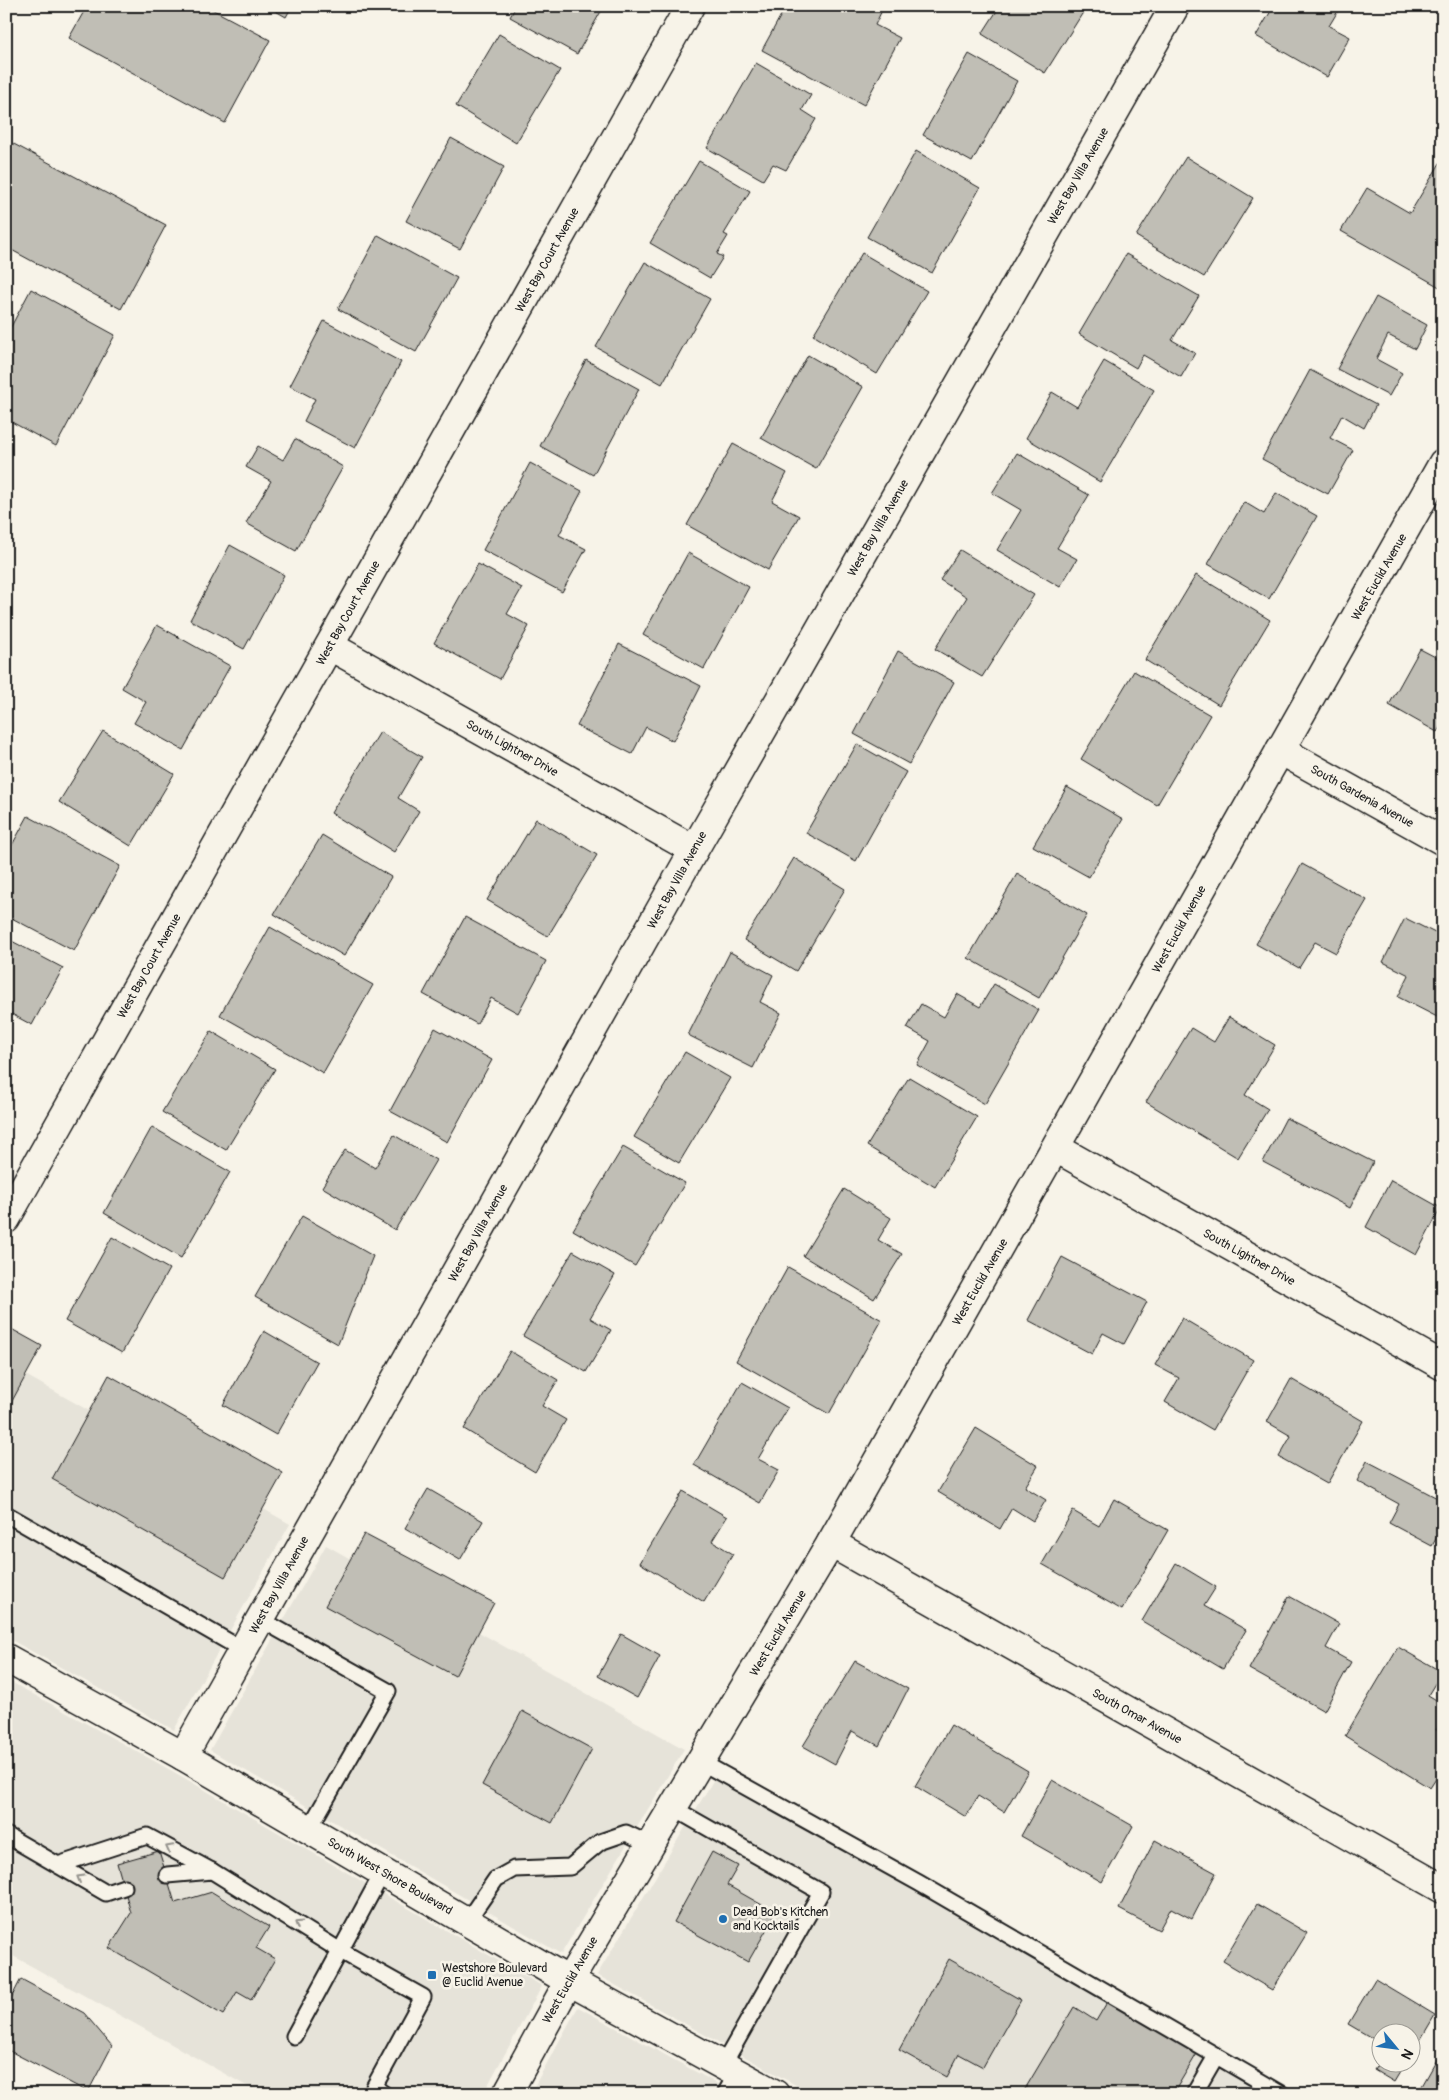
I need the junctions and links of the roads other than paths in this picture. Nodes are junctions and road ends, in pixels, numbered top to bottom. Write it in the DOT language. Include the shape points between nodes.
graph roads {
  1 [pos="690,6"];
  2 [pos="1175,6"];
  3 [pos="1443,463"];
  4 [pos="330,646"];
  5 [pos="1280,750"];
  6 [pos="1443,841"];
  7 [pos="694,850"];
  8 [pos="1056,1148"];
  9 [pos="6,1219"];
  10 [pos="1443,1366"];
  11 [pos="6,1514"];
  12 [pos="831,1543"];
  13 [pos="260,1619"];
  14 [pos="243,1650"];
  15 [pos="6,1658"];
  16 [pos="183,1756"];
  17 [pos="701,1762"];
  18 [pos="673,1808"];
  19 [pos="309,1829"];
  20 [pos="6,1835"];
  21 [pos="651,1845"];
  22 [pos="58,1865"];
  23 [pos="212,1871"];
  24 [pos="383,1872"];
  25 [pos="166,1875"];
  26 [pos="124,1887"];
  27 [pos="1443,1888"];
  28 [pos="467,1921"];
  29 [pos="340,1950"];
  30 [pos="569,1981"];
  31 [pos="294,2036"];
  32 [pos="1216,2056"];
  33 [pos="728,2077"];
  34 [pos="384,2094"];
  35 [pos="506,2094"];
  36 [pos="774,2094"];
  37 [pos="1194,2094"];
  38 [pos="1282,2094"];
  1 -- 4 [label="street, West Bay Court Avenue"];
  2 -- 7 [label="street, West Bay Villa Avenue"];
  3 -- 5 [label="street, West Euclid Avenue"];
  4 -- 7 [label="street, South Lightner Drive"];
  4 -- 9 [label="street, West Bay Court Avenue"];
  5 -- 6 [label="street, South Gardenia Avenue"];
  5 -- 8 [label="street, West Euclid Avenue"];
  7 -- 13 [label="street, West Bay Villa Avenue"];
  8 -- 10 [label="street, South Lightner Drive"];
  8 -- 12 [label="street, West Euclid Avenue"];
  11 -- 14 [label="lane"];
  12 -- 17 [label="street, West Euclid Avenue"];
  12 -- 27 [label="street, South Omar Avenue"];
  13 -- 14 [label="street, West Bay Villa Avenue"];
  13 -- 19 [label="lane" via="388,1691"];
  14 -- 16 [label="street, West Bay Villa Avenue"];
  15 -- 16 [label="street, South West Shore Boulevard"];
  16 -- 19 [label="street, South West Shore Boulevard"];
  17 -- 18 [label="street, West Euclid Avenue"];
  17 -- 32 [label="lane" via="919,1883"];
  18 -- 21 [label="street, West Euclid Avenue"];
  18 -- 33 [label="lane" via="821,1892"];
  19 -- 24 [label="street, South West Shore Boulevard"];
  20 -- 22 [label="lane"];
  21 -- 28 [label="lane" via="626,1833 600,1842 570,1867 514,1869 496,1880"];
  21 -- 30 [label="street, West Euclid Avenue"];
  23 -- 22 [label="lane, one-way" via="147,1836"];
  26 -- 22 [label="lane, one-way" via="106,1893"];
  23 -- 25 [label="lane"];
  29 -- 23 [label="lane, one-way"];
  24 -- 28 [label="street, South West Shore Boulevard"];
  24 -- 29 [label="lane"];
  28 -- 30 [label="street, South West Shore Boulevard"];
  29 -- 31 [label="lane"];
  29 -- 34 [label="lane" via="422,1997 374,2087"];
  30 -- 33 [label="street, South West Shore Boulevard"];
  30 -- 35 [label="street, West Euclid Avenue"];
  32 -- 37 [label="lane"];
  32 -- 38 [label="lane"];
  33 -- 36 [label="street, South West Shore Boulevard"];
}
